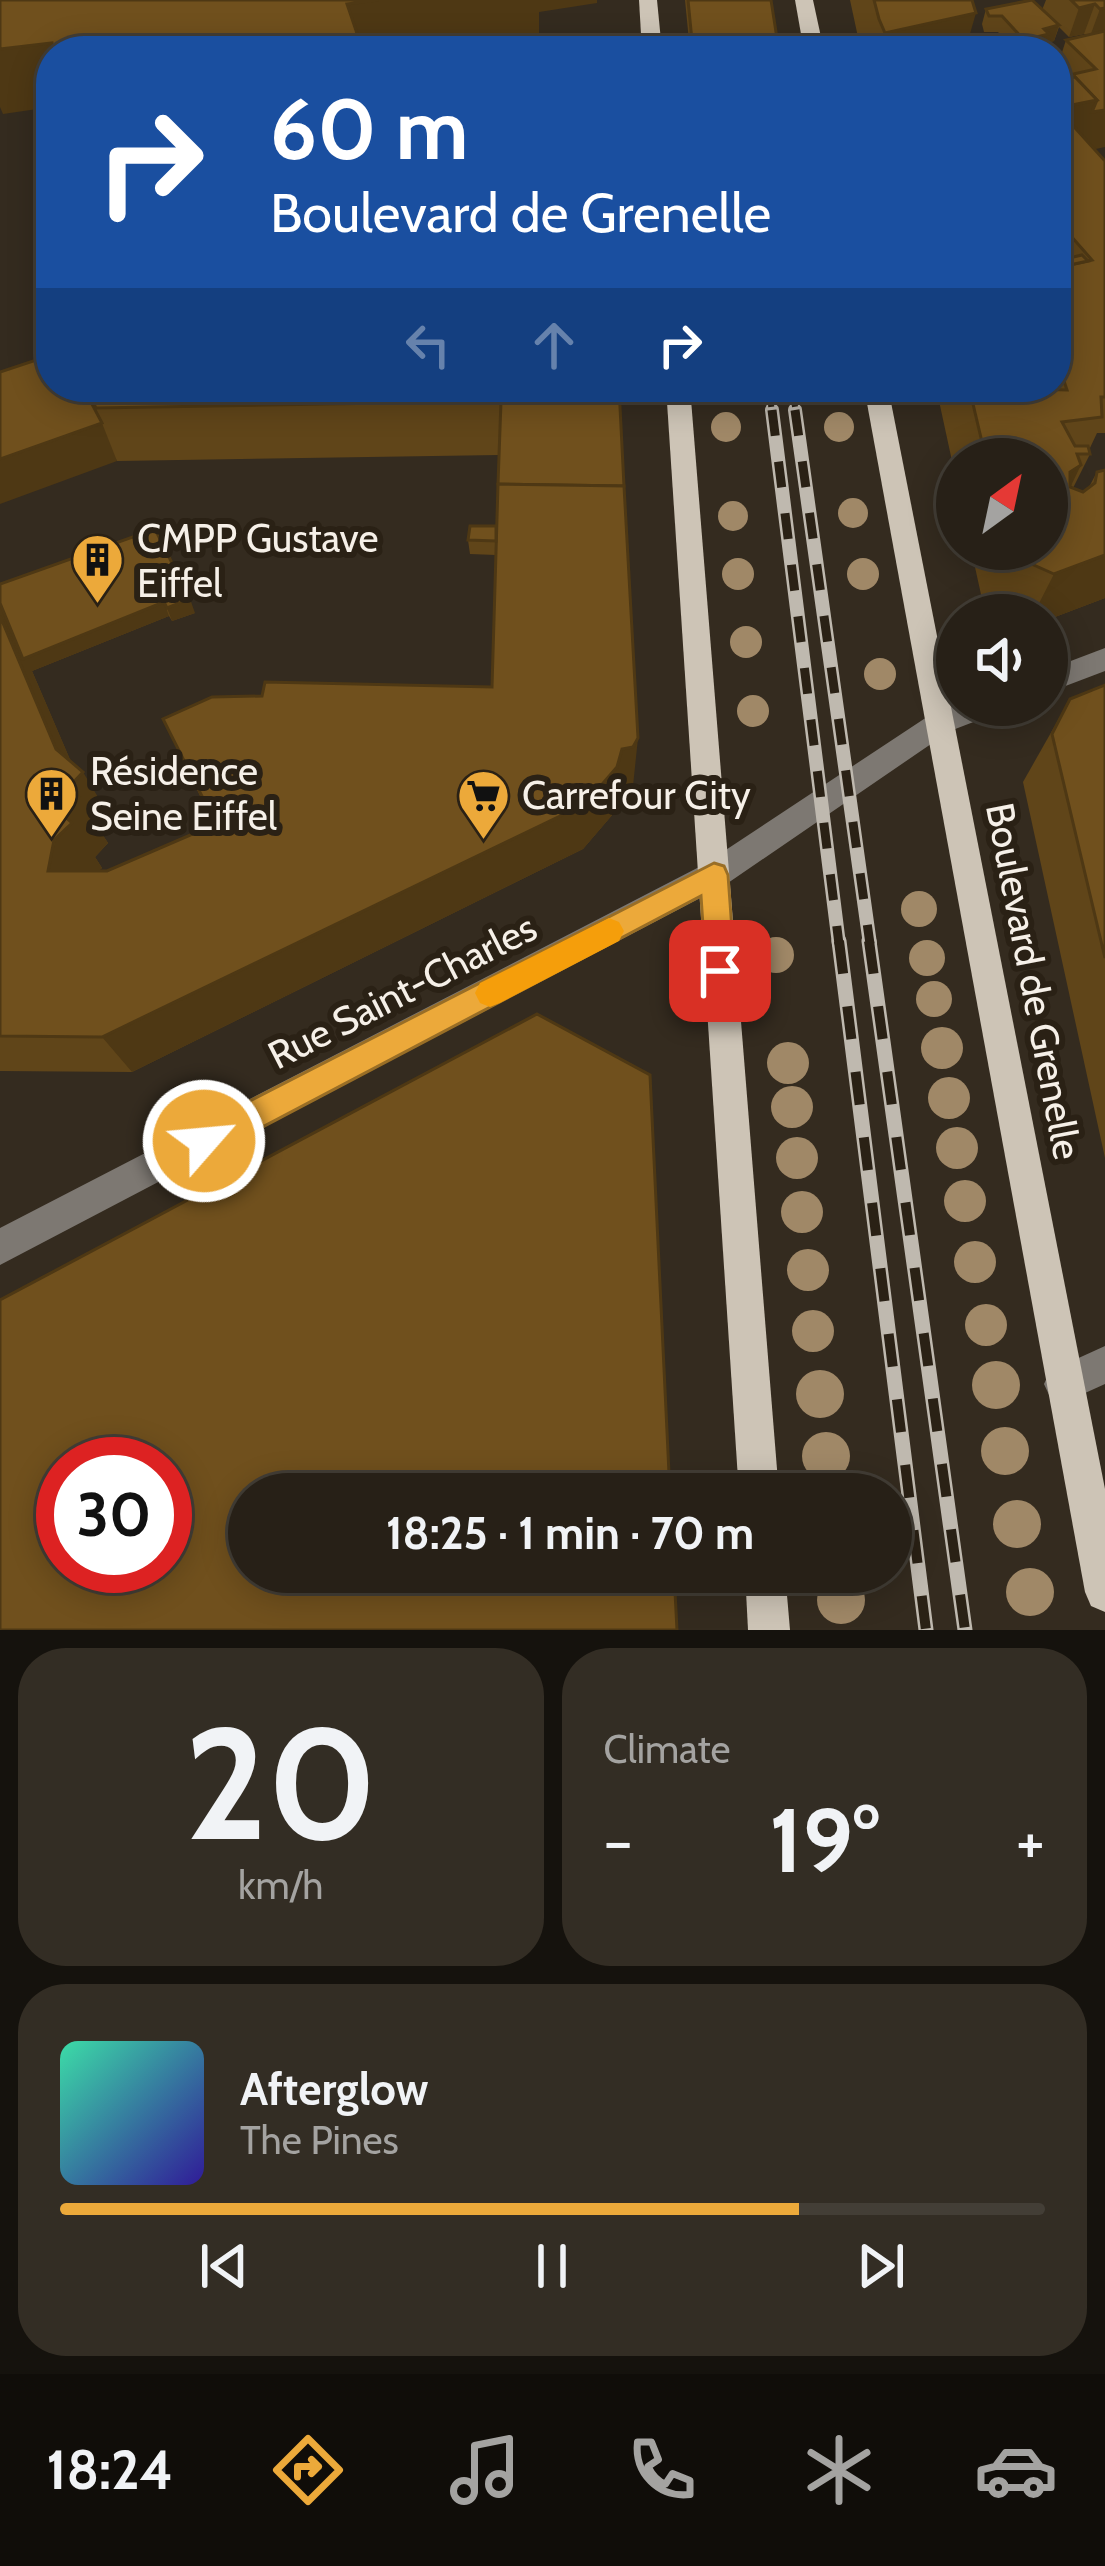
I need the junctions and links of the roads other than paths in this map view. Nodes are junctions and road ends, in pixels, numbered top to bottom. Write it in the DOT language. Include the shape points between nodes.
graph roads {
  1 [pos="648,0"];
  2 [pos="804,0"];
  3 [pos="651,36"];
  4 [pos="811,36"];
  5 [pos="679,402"];
  6 [pos="879,402"];
  7 [pos="1105,659"];
  8 [pos="1068,674"];
  9 [pos="936,702"];
  10 [pos="936,726"];
  11 [pos="941,726"];
  12 [pos="714,875"];
  13 [pos="0,1247"];
  14 [pos="1105,1365"];
  15 [pos="1064,1384"];
  16 [pos="757,1473"];
  17 [pos="1105,1592"];
  18 [pos="767,1593"];
  19 [pos="770,1630"];
  1 -- 3 [label="main road"];
  2 -- 4 [label="main road"];
  5 -- 12 [label="main road"];
  6 -- 9 [label="main road, Boulevard de Grenelle"];
  7 -- 8 [label="street"];
  10 -- 12 [label="street, Rue Saint-Charles"];
  11 -- 15 [label="main road, Boulevard de Grenelle"];
  12 -- 13 [label="street, Rue Saint-Charles"];
  12 -- 16 [label="main road"];
  14 -- 15 [label="street"];
  15 -- 17 [label="main road, Boulevard de Grenelle"];
  18 -- 19 [label="main road"];
}
